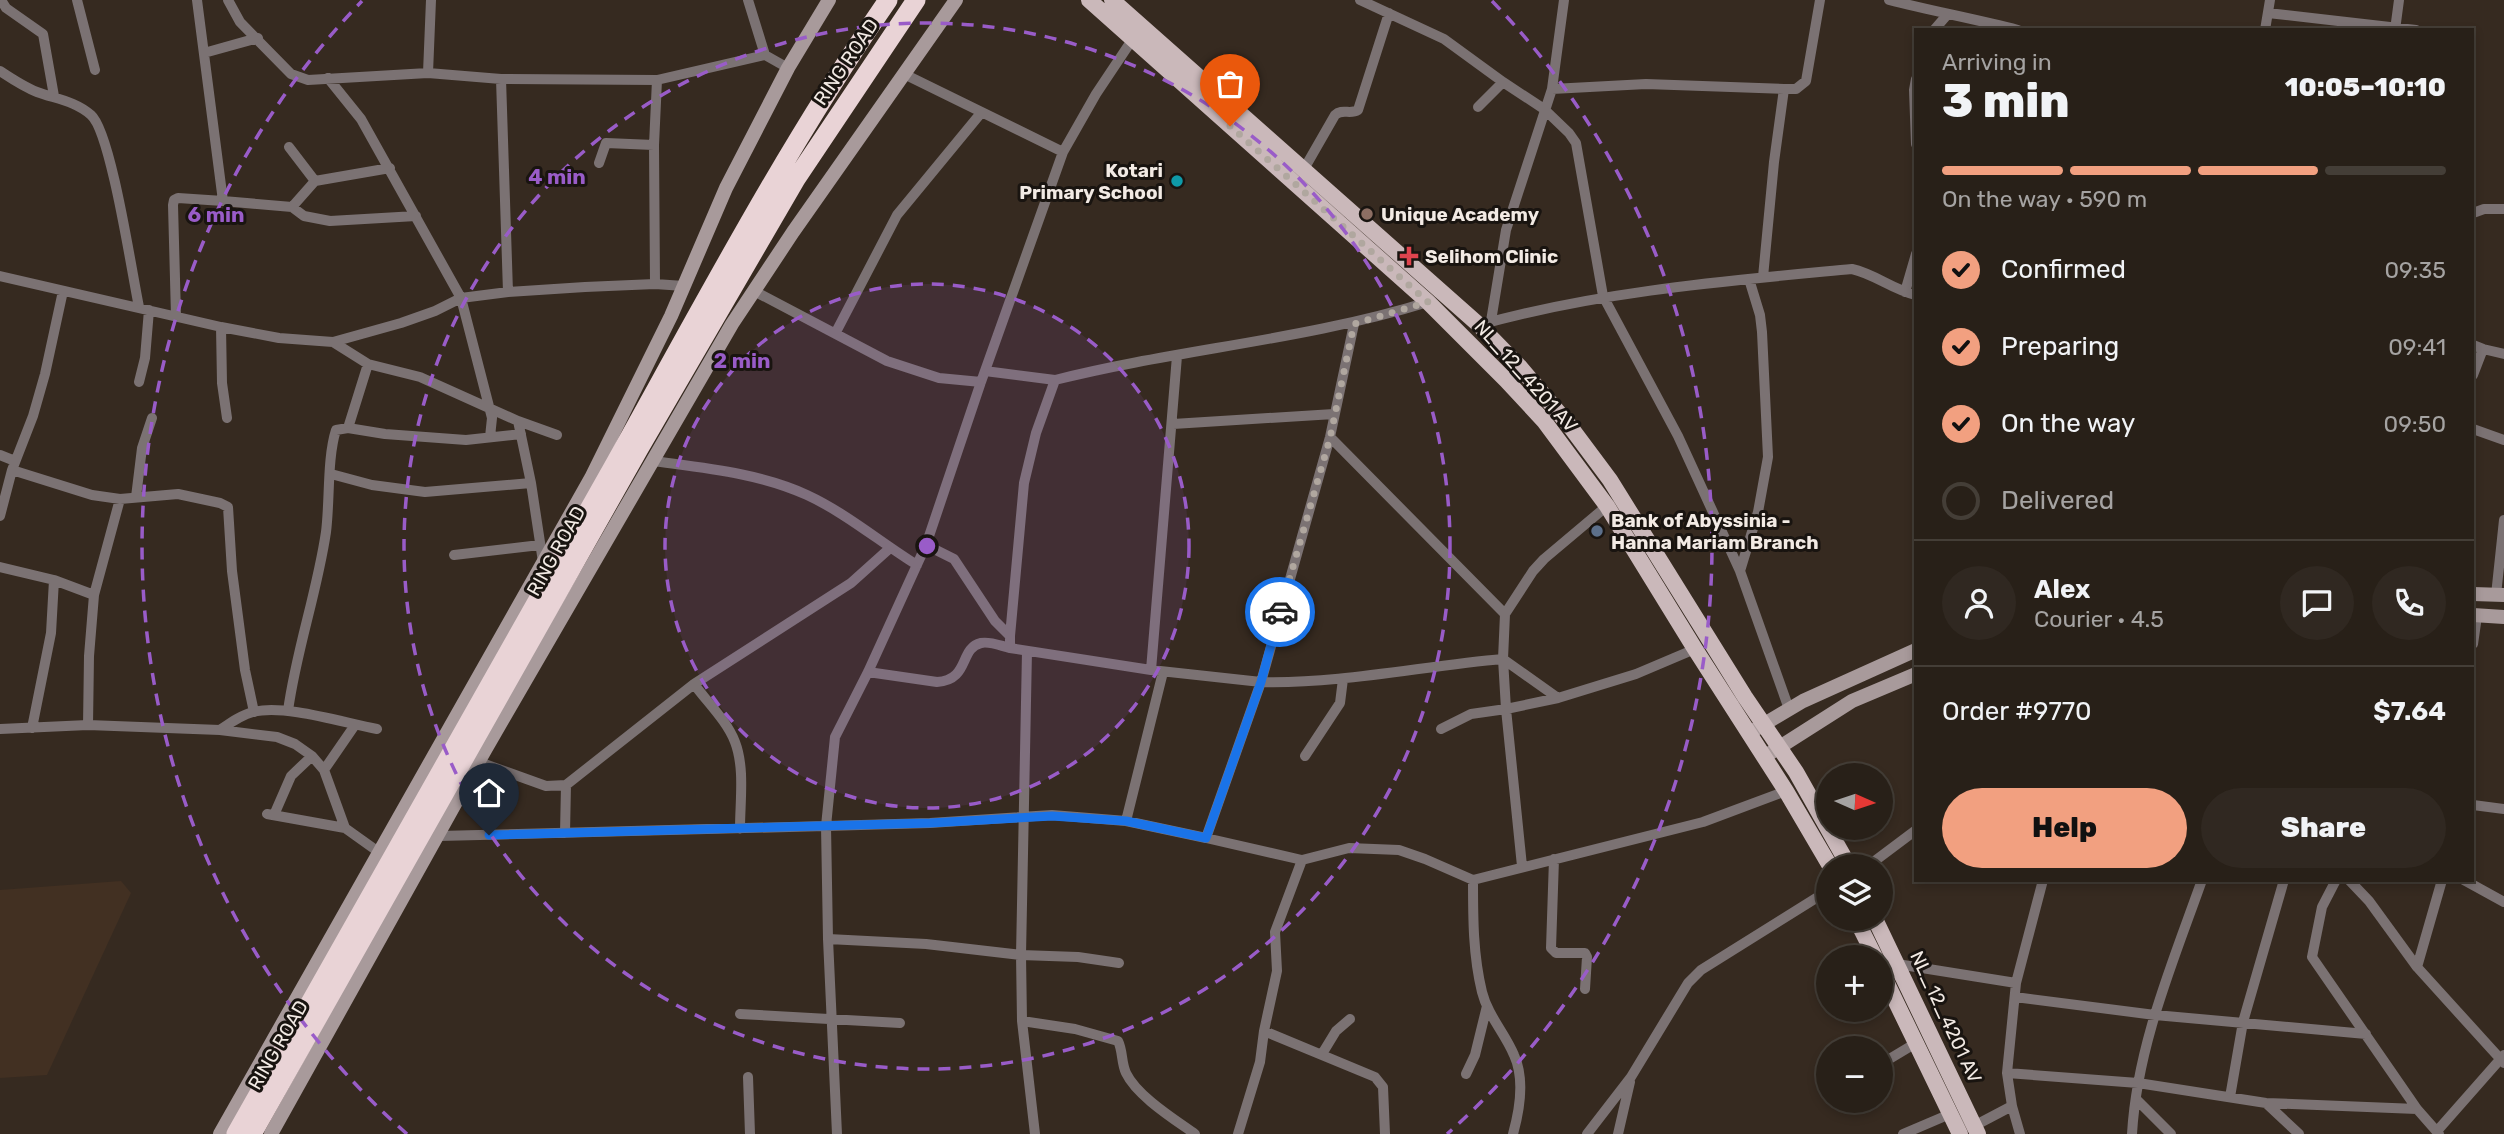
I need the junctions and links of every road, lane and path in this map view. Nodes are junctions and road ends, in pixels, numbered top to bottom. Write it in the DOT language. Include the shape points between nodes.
graph roads {
  1 [pos="1,0"];
  2 [pos="77,0"];
  3 [pos="197,0"];
  4 [pos="228,0"];
  5 [pos="431,0"];
  6 [pos="748,0"];
  7 [pos="830,0"];
  8 [pos="888,0"];
  9 [pos="916,0"];
  10 [pos="956,0"];
  11 [pos="1089,0"];
  12 [pos="1360,0"];
  13 [pos="1564,0"];
  14 [pos="1820,0"];
  15 [pos="1889,0"];
  16 [pos="2270,0"];
  17 [pos="2399,0"];
  18 [pos="1115,1"];
  19 [pos="1390,13"];
  20 [pos="2268,13"];
  21 [pos="1947,15"];
  22 [pos="1936,28"];
  23 [pos="2010,28"];
  24 [pos="2265,28"];
  25 [pos="2395,28"];
  26 [pos="258,38"];
  27 [pos="1132,40"];
  28 [pos="204,52"];
  29 [pos="765,55"];
  30 [pos="789,68"];
  31 [pos="95,69"];
  32 [pos="0,71"];
  33 [pos="428,73"];
  34 [pos="904,74"];
  35 [pos="328,78"];
  36 [pos="501,79"];
  37 [pos="657,80"];
  38 [pos="1503,82"];
  39 [pos="1552,89"];
  40 [pos="1784,89"];
  41 [pos="54,96"];
  42 [pos="1478,107"];
  43 [pos="1544,108"];
  44 [pos="981,113"];
  45 [pos="654,145"];
  46 [pos="289,147"];
  47 [pos="1063,152"];
  48 [pos="599,163"];
  49 [pos="390,168"];
  50 [pos="1304,169"];
  51 [pos="316,181"];
  52 [pos="223,201"];
  53 [pos="2503,205"];
  54 [pos="292,207"];
  55 [pos="2474,214"];
  56 [pos="416,216"];
  57 [pos="1914,270"];
  58 [pos="0,275"];
  59 [pos="1763,276"];
  60 [pos="1749,279"];
  61 [pos="655,284"];
  62 [pos="684,286"];
  63 [pos="63,291"];
  64 [pos="754,291"];
  65 [pos="508,292"];
  66 [pos="1911,294"];
  67 [pos="1603,296"];
  68 [pos="461,298"];
  69 [pos="1428,302"];
  70 [pos="144,309"];
  71 [pos="176,316"];
  72 [pos="1485,323"];
  73 [pos="1354,324"];
  74 [pos="221,327"];
  75 [pos="835,332"];
  76 [pos="333,342"];
  77 [pos="2478,347"];
  78 [pos="2504,354"];
  79 [pos="1177,356"];
  80 [pos="368,365"];
  81 [pos="2474,369"];
  82 [pos="983,377"];
  83 [pos="1055,380"];
  84 [pos="139,382"];
  85 [pos="488,407"];
  86 [pos="1334,414"];
  87 [pos="152,418"];
  88 [pos="227,418"];
  89 [pos="518,421"];
  90 [pos="1173,424"];
  91 [pos="348,428"];
  92 [pos="2474,429"];
  93 [pos="521,434"];
  94 [pos="557,435"];
  95 [pos="490,437"];
  96 [pos="1330,438"];
  97 [pos="2504,440"];
  98 [pos="0,455"];
  99 [pos="653,461"];
  100 [pos="13,465"];
  101 [pos="331,474"];
  102 [pos="531,483"];
  103 [pos="136,497"];
  104 [pos="120,499"];
  105 [pos="1607,506"];
  106 [pos="0,516"];
  107 [pos="2504,520"];
  108 [pos="540,545"];
  109 [pos="926,545"];
  110 [pos="890,548"];
  111 [pos="454,555"];
  112 [pos="543,562"];
  113 [pos="917,565"];
  114 [pos="0,567"];
  115 [pos="1740,571"];
  116 [pos="54,580"];
  117 [pos="2474,594"];
  118 [pos="94,595"];
  119 [pos="2500,595"];
  120 [pos="1504,614"];
  121 [pos="2475,615"];
  122 [pos="2504,617"];
  123 [pos="1010,642"];
  124 [pos="1695,649"];
  125 [pos="1914,651"];
  126 [pos="1027,652"];
  127 [pos="1503,659"];
  128 [pos="1157,671"];
  129 [pos="868,672"];
  130 [pos="1914,675"];
  131 [pos="1343,679"];
  132 [pos="1261,682"];
  133 [pos="694,684"];
  134 [pos="1558,698"];
  135 [pos="1506,709"];
  136 [pos="1789,709"];
  137 [pos="288,711"];
  138 [pos="254,712"];
  139 [pos="88,724"];
  140 [pos="1764,724"];
  141 [pos="355,725"];
  142 [pos="32,728"];
  143 [pos="0,729"];
  144 [pos="377,729"];
  145 [pos="1441,729"];
  146 [pos="220,730"];
  147 [pos="1749,734"];
  148 [pos="1778,747"];
  149 [pos="312,756"];
  150 [pos="1305,757"];
  151 [pos="1764,757"];
  152 [pos="479,762"];
  153 [pos="324,770"];
  154 [pos="566,785"];
  155 [pos="1786,791"];
  156 [pos="2474,805"];
  157 [pos="2504,808"];
  158 [pos="1024,818"];
  159 [pos="1126,821"];
  160 [pos="826,826"];
  161 [pos="345,828"];
  162 [pos="740,829"];
  163 [pos="1914,832"];
  164 [pos="565,833"];
  165 [pos="439,836"];
  166 [pos="1206,838"];
  167 [pos="380,853"];
  168 [pos="1823,854"];
  169 [pos="1842,854"];
  170 [pos="1884,854"];
  171 [pos="1554,859"];
  172 [pos="1302,860"];
  173 [pos="1522,866"];
  174 [pos="1473,880"];
  175 [pos="2042,882"];
  176 [pos="2201,882"];
  177 [pos="2283,882"];
  178 [pos="2335,882"];
  179 [pos="2351,882"];
  180 [pos="2441,882"];
  181 [pos="2468,882"];
  182 [pos="1816,898"];
  183 [pos="2504,902"];
  184 [pos="1881,931"];
  185 [pos="828,939"];
  186 [pos="1021,955"];
  187 [pos="1119,963"];
  188 [pos="1898,964"];
  189 [pos="2417,967"];
  190 [pos="2016,983"];
  191 [pos="1585,989"];
  192 [pos="1893,996"];
  193 [pos="2015,997"];
  194 [pos="1486,1006"];
  195 [pos="740,1014"];
  196 [pos="2155,1015"];
  197 [pos="831,1020"];
  198 [pos="1350,1020"];
  199 [pos="1022,1021"];
  200 [pos="2243,1022"];
  201 [pos="900,1023"];
  202 [pos="1264,1031"];
  203 [pos="2366,1034"];
  204 [pos="1916,1043"];
  205 [pos="1322,1054"];
  206 [pos="1893,1057"];
  207 [pos="2503,1059"];
  208 [pos="2007,1073"];
  209 [pos="1466,1074"];
  210 [pos="748,1077"];
  211 [pos="1631,1077"];
  212 [pos="2138,1083"];
  213 [pos="2230,1097"];
  214 [pos="2137,1100"];
  215 [pos="2266,1103"];
  216 [pos="2012,1106"];
  217 [pos="2417,1109"];
  218 [pos="1950,1114"];
  219 [pos="1971,1131"];
  220 [pos="2438,1133"];
  221 [pos="220,1134"];
  222 [pos="236,1134"];
  223 [pos="253,1134"];
  224 [pos="271,1134"];
  225 [pos="750,1134"];
  226 [pos="836,1134"];
  227 [pos="1035,1134"];
  228 [pos="1195,1134"];
  229 [pos="1238,1134"];
  230 [pos="1385,1134"];
  231 [pos="1513,1134"];
  232 [pos="1587,1134"];
  233 [pos="1619,1134"];
  234 [pos="1903,1134"];
  235 [pos="2020,1134"];
  236 [pos="2132,1134"];
  237 [pos="2171,1134"];
  238 [pos="2299,1134"];
  1 -- 41 [label="street" via="43,34"];
  2 -- 31 [label="street"];
  3 -- 28 [label="street"];
  4 -- 26 [label="street" via="240,22"];
  5 -- 33 [label="street"];
  6 -- 29 [label="street"];
  7 -- 30 [label="street"];
  8 -- 222 [label="highway, RING ROAD" via="747,225"];
  9 -- 223 [label="highway, RING ROAD" via="796,179"];
  10 -- 34 [label="street"];
  11 -- 27 [label="main road, NL_12_4201 AV"];
  12 -- 19 [label="street"];
  13 -- 39 [label="street"];
  14 -- 40 [label="street" via="1806,81 1796,89"];
  15 -- 21 [label="street"];
  16 -- 20 [label="street"];
  17 -- 25 [label="street"];
  18 -- 50 [label="main road, NL_12_4201 AV"];
  19 -- 38 [label="street" via="1444,38"];
  19 -- 50 [label="street" via="1359,110 1335,115"];
  20 -- 24 [label="street"];
  20 -- 25 [label="street"];
  21 -- 22 [label="street"];
  21 -- 23 [label="street"];
  26 -- 28 [label="street"];
  26 -- 35 [label="street" via="291,74 308,80"];
  27 -- 47 [label="street"];
  27 -- 69 [label="main road, NL_12_4201 AV"];
  28 -- 52 [label="street"];
  29 -- 30 [label="street"];
  29 -- 37 [label="street"];
  30 -- 62 [label="street" via="726,188"];
  32 -- 41 [label="street" via="25,87"];
  33 -- 35 [label="street"];
  33 -- 36 [label="street"];
  34 -- 44 [label="street"];
  34 -- 64 [label="street"];
  35 -- 49 [label="street" via="361,119"];
  36 -- 37 [label="street"];
  36 -- 65 [label="street"];
  37 -- 45 [label="street"];
  38 -- 42 [label="street"];
  38 -- 43 [label="street"];
  39 -- 40 [label="street" via="1646,85"];
  39 -- 43 [label="street"];
  40 -- 59 [label="street"];
  41 -- 70 [label="street" via="93,116 101,131"];
  43 -- 67 [label="street" via="1576,143"];
  43 -- 72 [label="street" via="1506,230"];
  44 -- 47 [label="street"];
  44 -- 75 [label="street" via="897,215"];
  45 -- 48 [label="street" via="606,143"];
  45 -- 61 [label="street"];
  46 -- 51 [label="street"];
  47 -- 82 [label="street"];
  49 -- 51 [label="street"];
  49 -- 56 [label="street"];
  50 -- 72 [label="main road, NL_12_4201 AV"];
  51 -- 54 [label="street"];
  52 -- 54 [label="street"];
  52 -- 71 [label="street" via="174,200"];
  53 -- 55 [label="street"];
  54 -- 56 [label="street" via="304,216 330,221"];
  56 -- 68 [label="street"];
  57 -- 66 [label="street"];
  58 -- 63 [label="street"];
  59 -- 60 [label="street"];
  59 -- 66 [label="street" via="1852,269"];
  60 -- 67 [label="street"];
  60 -- 115 [label="street" via="1762,332 1768,450 1762,494"];
  61 -- 62 [label="street"];
  61 -- 65 [label="street"];
  62 -- 112 [label="street" via="603,453"];
  63 -- 70 [label="street"];
  63 -- 100 [label="street" via="42,385"];
  64 -- 75 [label="street"];
  64 -- 99 [label="street"];
  65 -- 68 [label="street"];
  67 -- 72 [label="street"];
  67 -- 115 [label="street" via="1678,436"];
  68 -- 76 [label="street" via="401,323"];
  68 -- 85 [label="street"];
  69 -- 73 [label="street"];
  69 -- 105 [label="main road, NL_12_4201 AV" via="1544,421"];
  70 -- 71 [label="street"];
  70 -- 84 [label="street" via="145,358"];
  71 -- 74 [label="street"];
  72 -- 140 [label="main road, NL_12_4201 AV" via="1610,480"];
  73 -- 79 [label="street"];
  73 -- 86 [label="street"];
  74 -- 76 [label="street"];
  74 -- 88 [label="street"];
  75 -- 82 [label="street" via="887,361 939,378"];
  76 -- 80 [label="street"];
  77 -- 78 [label="street"];
  77 -- 81 [label="street"];
  79 -- 83 [label="street"];
  79 -- 90 [label="street"];
  80 -- 85 [label="street" via="420,377"];
  80 -- 91 [label="street"];
  82 -- 83 [label="street"];
  82 -- 109 [label="street"];
  83 -- 123 [label="street" via="1024,483"];
  85 -- 89 [label="street"];
  85 -- 95 [label="street"];
  86 -- 90 [label="street"];
  86 -- 96 [label="street"];
  87 -- 103 [label="street" via="142,448"];
  89 -- 93 [label="street"];
  89 -- 94 [label="street"];
  90 -- 128 [label="street"];
  91 -- 95 [label="street" via="466,440"];
  91 -- 101 [label="street" via="335,434"];
  92 -- 97 [label="street"];
  93 -- 95 [label="street"];
  93 -- 102 [label="street"];
  96 -- 120 [label="street"];
  96 -- 132 [label="street"];
  98 -- 100 [label="street"];
  99 -- 110 [label="street" via="739,473 805,494"];
  99 -- 152 [label="street"];
  100 -- 104 [label="street" via="92,495"];
  100 -- 106 [label="street"];
  101 -- 102 [label="street" via="425,492"];
  101 -- 137 [label="street" via="318,576"];
  102 -- 108 [label="street"];
  103 -- 104 [label="street"];
  103 -- 138 [label="street" via="177,494 228,507 234,583"];
  104 -- 118 [label="street"];
  105 -- 120 [label="street" via="1544,559"];
  105 -- 124 [label="main road, NL_12_4201 AV"];
  107 -- 119 [label="street"];
  108 -- 111 [label="street"];
  108 -- 112 [label="street"];
  109 -- 113 [label="street"];
  109 -- 123 [label="street" via="954,559"];
  110 -- 113 [label="street"];
  110 -- 133 [label="street" via="851,583"];
  112 -- 167 [label="street"];
  113 -- 129 [label="street"];
  114 -- 116 [label="street"];
  115 -- 136 [label="street"];
  116 -- 118 [label="street"];
  116 -- 142 [label="street" via="51,634"];
  117 -- 119 [label="street"];
  118 -- 139 [label="street"];
  120 -- 127 [label="street"];
  121 -- 122 [label="street"];
  123 -- 126 [label="street"];
  123 -- 129 [label="street" via="979,643 961,671 947,682"];
  124 -- 134 [label="street" via="1636,674"];
  124 -- 147 [label="main road, NL_12_4201 AV"];
  125 -- 136 [label="street"];
  126 -- 128 [label="street"];
  126 -- 158 [label="street"];
  127 -- 131 [label="street"];
  127 -- 134 [label="street"];
  127 -- 135 [label="street"];
  128 -- 132 [label="street"];
  128 -- 159 [label="street"];
  129 -- 160 [label="street" via="835,737"];
  130 -- 148 [label="street" via="1852,701"];
  131 -- 132 [label="street"];
  131 -- 150 [label="street" via="1340,703"];
  132 -- 166 [label="street"];
  133 -- 154 [label="street"];
  133 -- 162 [label="street" via="736,744"];
  134 -- 135 [label="street"];
  135 -- 145 [label="street" via="1471,714"];
  135 -- 173 [label="street"];
  136 -- 140 [label="street"];
  137 -- 138 [label="street"];
  137 -- 141 [label="street"];
  138 -- 146 [label="street"];
  139 -- 142 [label="street"];
  139 -- 146 [label="street"];
  140 -- 147 [label="street"];
  140 -- 148 [label="main road, NL_12_4201 AV"];
  141 -- 144 [label="street"];
  141 -- 153 [label="street"];
  142 -- 143 [label="street"];
  146 -- 149 [label="street" via="277,737"];
  147 -- 151 [label="main road, NL_12_4201 AV"];
  148 -- 151 [label="street"];
  148 -- 169 [label="main road, NL_12_4201 AV"];
  149 -- 153 [label="street"];
  149 -- 161 [label="street" via="291,776 271,815"];
  151 -- 155 [label="main road, NL_12_4201 AV"];
  152 -- 154 [label="street" via="547,786"];
  152 -- 165 [label="street"];
  153 -- 161 [label="street"];
  154 -- 164 [label="street"];
  155 -- 168 [label="main road, NL_12_4201 AV"];
  155 -- 171 [label="street" via="1703,822"];
  156 -- 157 [label="street"];
  158 -- 159 [label="street"];
  158 -- 160 [label="street"];
  158 -- 186 [label="street"];
  159 -- 166 [label="street"];
  160 -- 162 [label="street"];
  160 -- 185 [label="street"];
  161 -- 167 [label="street"];
  162 -- 164 [label="street"];
  163 -- 170 [label="street"];
  164 -- 165 [label="street"];
  165 -- 224 [label="street"];
  166 -- 172 [label="street"];
  167 -- 221 [label="street"];
  171 -- 173 [label="street"];
  171 -- 191 [label="street" via="1552,948 1556,953 1585,953"];
  172 -- 174 [label="street" via="1349,848 1399,850"];
  172 -- 202 [label="street" via="1275,932 1277,971"];
  173 -- 174 [label="street"];
  174 -- 194 [label="street" via="1473,932"];
  175 -- 190 [label="street"];
  176 -- 196 [label="street"];
  177 -- 200 [label="street"];
  178 -- 203 [label="street" via="2322,907 2312,957"];
  179 -- 189 [label="street"];
  180 -- 189 [label="street"];
  181 -- 183 [label="street"];
  182 -- 211 [label="street" via="1695,976"];
  184 -- 188 [label="main road, NL_12_4201 AV"];
  185 -- 186 [label="street"];
  185 -- 197 [label="street"];
  186 -- 187 [label="street"];
  186 -- 199 [label="street"];
  188 -- 190 [label="street"];
  188 -- 219 [label="main road, NL_12_4201 AV"];
  189 -- 207 [label="street"];
  190 -- 193 [label="street"];
  192 -- 204 [label="main road, NL_12_4201 AV"];
  193 -- 196 [label="street"];
  193 -- 208 [label="street"];
  194 -- 209 [label="street"];
  194 -- 231 [label="street" via="1518,1066 1520,1107"];
  195 -- 197 [label="street"];
  196 -- 200 [label="street"];
  196 -- 212 [label="street"];
  197 -- 201 [label="street"];
  197 -- 226 [label="street"];
  198 -- 205 [label="street" via="1336,1031"];
  199 -- 227 [label="street"];
  199 -- 228 [label="street" via="1118,1041 1130,1082"];
  200 -- 203 [label="street"];
  200 -- 213 [label="street"];
  202 -- 205 [label="street"];
  202 -- 229 [label="street" via="1257,1074"];
  203 -- 217 [label="street"];
  204 -- 206 [label="street"];
  204 -- 218 [label="main road, NL_12_4201 AV"];
  205 -- 230 [label="street" via="1380,1081"];
  207 -- 220 [label="street"];
  208 -- 212 [label="street"];
  208 -- 216 [label="street"];
  210 -- 225 [label="street"];
  211 -- 232 [label="street"];
  211 -- 233 [label="street"];
  212 -- 213 [label="street"];
  212 -- 214 [label="street"];
  213 -- 215 [label="street"];
  214 -- 236 [label="street"];
  214 -- 237 [label="street"];
  215 -- 217 [label="street"];
  215 -- 238 [label="street"];
  216 -- 219 [label="street"];
  216 -- 235 [label="street"];
  217 -- 220 [label="street"];
  218 -- 219 [label="main road, NL_12_4201 AV"];
  218 -- 234 [label="street"];
}
